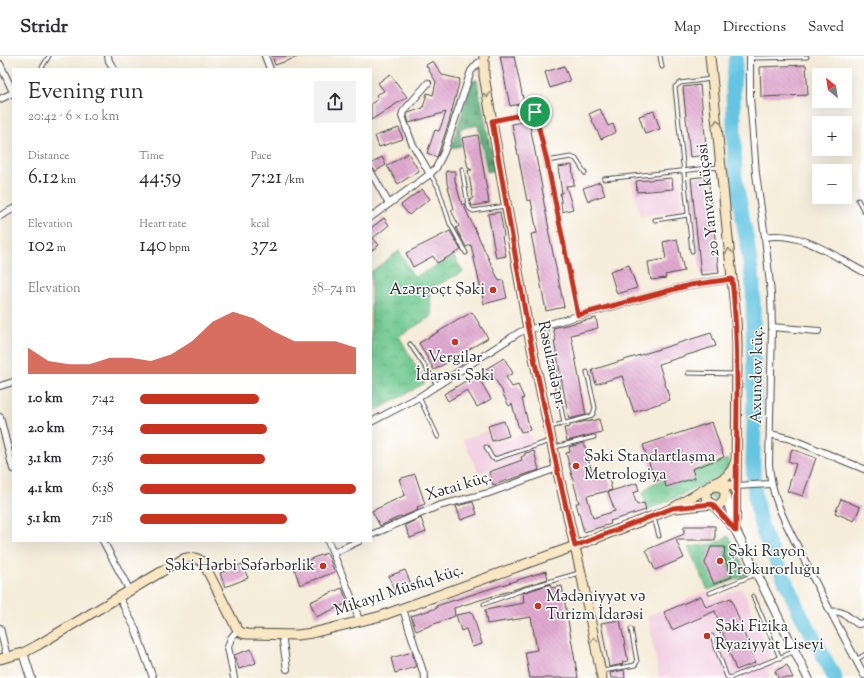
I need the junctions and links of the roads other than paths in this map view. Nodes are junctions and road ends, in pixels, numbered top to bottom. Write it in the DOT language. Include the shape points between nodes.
graph roads {
  1 [pos="49,56"];
  2 [pos="108,56"];
  3 [pos="265,56"];
  4 [pos="660,56"];
  5 [pos="710,56"];
  6 [pos="750,57"];
  7 [pos="807,57"];
  8 [pos="484,59"];
  9 [pos="0,64"];
  10 [pos="662,67"];
  11 [pos="42,68"];
  12 [pos="113,68"];
  13 [pos="270,68"];
  14 [pos="712,79"];
  15 [pos="428,83"];
  16 [pos="12,90"];
  17 [pos="12,93"];
  18 [pos="0,99"];
  19 [pos="492,121"];
  20 [pos="547,161"];
  21 [pos="721,166"];
  22 [pos="462,168"];
  23 [pos="683,171"];
  24 [pos="585,173"];
  25 [pos="372,174"];
  26 [pos="430,174"];
  27 [pos="604,178"];
  28 [pos="858,200"];
  29 [pos="389,204"];
  30 [pos="506,206"];
  31 [pos="12,210"];
  32 [pos="864,210"];
  33 [pos="688,215"];
  34 [pos="0,216"];
  35 [pos="372,216"];
  36 [pos="655,220"];
  37 [pos="765,237"];
  38 [pos="692,251"];
  39 [pos="466,253"];
  40 [pos="864,272"];
  41 [pos="732,279"];
  42 [pos="578,315"];
  43 [pos="545,324"];
  44 [pos="772,328"];
  45 [pos="528,329"];
  46 [pos="818,331"];
  47 [pos="410,344"];
  48 [pos="587,372"];
  49 [pos="688,373"];
  50 [pos="737,374"];
  51 [pos="12,382"];
  52 [pos="0,386"];
  53 [pos="438,386"];
  54 [pos="419,397"];
  55 [pos="0,417"];
  56 [pos="372,421"];
  57 [pos="564,423"];
  58 [pos="549,427"];
  59 [pos="770,434"];
  60 [pos="438,436"];
  61 [pos="594,437"];
  62 [pos="552,444"];
  63 [pos="486,447"];
  64 [pos="736,460"];
  65 [pos="12,465"];
  66 [pos="557,468"];
  67 [pos="864,469"];
  68 [pos="771,484"];
  69 [pos="713,486"];
  70 [pos="739,486"];
  71 [pos="725,497"];
  72 [pos="712,504"];
  73 [pos="673,508"];
  74 [pos="654,516"];
  75 [pos="736,531"];
  76 [pos="372,536"];
  77 [pos="659,536"];
  78 [pos="104,542"];
  79 [pos="328,542"];
  80 [pos="357,542"];
  81 [pos="575,546"];
  82 [pos="333,553"];
  83 [pos="581,573"];
  84 [pos="757,574"];
  85 [pos="130,591"];
  86 [pos="710,593"];
  87 [pos="753,596"];
  88 [pos="119,597"];
  89 [pos="484,604"];
  90 [pos="403,609"];
  91 [pos="831,612"];
  92 [pos="359,622"];
  93 [pos="864,623"];
  94 [pos="0,628"];
  95 [pos="631,629"];
  96 [pos="238,630"];
  97 [pos="282,635"];
  98 [pos="712,636"];
  99 [pos="795,651"];
  100 [pos="23,653"];
  101 [pos="864,655"];
  102 [pos="4,658"];
  103 [pos="780,658"];
  104 [pos="856,660"];
  105 [pos="287,669"];
  106 [pos="864,674"];
  107 [pos="601,675"];
  108 [pos="31,678"];
  109 [pos="153,678"];
  110 [pos="234,678"];
  111 [pos="425,678"];
  112 [pos="808,678"];
  1 -- 11 [label="lane"];
  2 -- 12 [label="street"];
  3 -- 13 [label="street"];
  4 -- 10 [label="lane"];
  5 -- 14 [label="main road, 20 Yanvar küçəsi"];
  6 -- 7 [label="lane"];
  6 -- 37 [label="street, Axundov küç." via="750,97 756,174"];
  8 -- 19 [label="main road, Rəsulzadə pr., one-way" via="484,76"];
  8 -- 26 [label="street" via="471,71 444,152"];
  9 -- 16 [label="street"];
  21 -- 14 [label="main road, 20 Yanvar küçəsi, one-way"];
  14 -- 23 [label="lane" via="680,83 676,87"];
  15 -- 26 [label="street" via="402,116 412,143"];
  17 -- 18 [label="street"];
  19 -- 20 [label="lane" via="535,112"];
  19 -- 30 [label="main road, Rəsulzadə pr."];
  20 -- 24 [label="lane" via="571,157"];
  20 -- 42 [label="lane"];
  21 -- 23 [label="lane"];
  41 -- 21 [label="main road, 20 Yanvar küçəsi, one-way"];
  22 -- 30 [label="lane" via="470,209 473,211"];
  23 -- 27 [label="lane"];
  23 -- 33 [label="lane"];
  25 -- 29 [label="street"];
  26 -- 29 [label="street"];
  26 -- 39 [label="lane" via="438,187 450,224"];
  28 -- 32 [label="lane"];
  29 -- 35 [label="street"];
  30 -- 45 [label="main road, Rəsulzadə pr."];
  31 -- 34 [label="street"];
  33 -- 36 [label="lane"];
  33 -- 38 [label="lane"];
  37 -- 40 [label="street" via="776,235 801,240 823,248"];
  37 -- 44 [label="street, Axundov küç."];
  41 -- 42 [label="street" via="690,285"];
  41 -- 50 [label="main road, 20 Yanvar küçəsi"];
  42 -- 43 [label="street"];
  43 -- 45 [label="street"];
  43 -- 57 [label="lane"];
  44 -- 46 [label="street"];
  44 -- 59 [label="street, Axundov küç."];
  45 -- 53 [label="street" via="513,336"];
  45 -- 58 [label="main road, Rəsulzadə pr."];
  47 -- 53 [label="lane"];
  48 -- 57 [label="lane" via="595,408 593,414"];
  49 -- 50 [label="lane"];
  50 -- 64 [label="main road, 20 Yanvar küçəsi"];
  51 -- 52 [label="street"];
  53 -- 54 [label="street"];
  54 -- 56 [label="street"];
  54 -- 60 [label="lane"];
  55 -- 65 [label="street"];
  57 -- 58 [label="lane"];
  58 -- 62 [label="main road, Rəsulzadə pr."];
  59 -- 67 [label="street" via="791,439"];
  59 -- 68 [label="street, Axundov küç."];
  61 -- 62 [label="lane"];
  62 -- 63 [label="lane" via="495,459"];
  62 -- 66 [label="main road, Rəsulzadə pr."];
  64 -- 69 [label="main road" via="730,473"];
  64 -- 70 [label="main road, 20 Yanvar küçəsi"];
  66 -- 76 [label="street, Xətai küç." via="489,493 438,506"];
  66 -- 81 [label="main road, Rəsulzadə pr."];
  68 -- 70 [label="street"];
  68 -- 91 [label="street, Axundov küç." via="784,519"];
  69 -- 70 [label="main road"];
  69 -- 71 [label="main road" via="721,487"];
  69 -- 72 [label="main road" via="706,494 707,500"];
  69 -- 73 [label="main road"];
  70 -- 71 [label="main road"];
  70 -- 75 [label="street"];
  71 -- 72 [label="main road" via="718,505"];
  71 -- 75 [label="street"];
  72 -- 73 [label="main road"];
  72 -- 75 [label="street"];
  73 -- 74 [label="main road, Mikayıl Müsfiq küç."];
  74 -- 77 [label="lane"];
  74 -- 81 [label="main road, Mikayıl Müsfiq küç."];
  75 -- 84 [label="street"];
  78 -- 85 [label="street"];
  79 -- 82 [label="street"];
  80 -- 82 [label="street"];
  81 -- 83 [label="main road, Rəsulzadə pr."];
  81 -- 90 [label="main road, Mikayıl Müsfiq küç."];
  82 -- 92 [label="street"];
  83 -- 89 [label="lane"];
  107 -- 83 [label="main road, Rəsulzadə pr., one-way"];
  84 -- 86 [label="lane"];
  84 -- 99 [label="street"];
  85 -- 88 [label="main road"];
  85 -- 96 [label="main road" via="184,559 195,558 200,560 209,573"];
  87 -- 103 [label="lane"];
  88 -- 100 [label="main road"];
  88 -- 109 [label="street"];
  90 -- 92 [label="main road, Mikayıl Müsfiq küç."];
  90 -- 111 [label="street"];
  91 -- 93 [label="street" via="841,612 858,624"];
  91 -- 104 [label="street, Axundov küç."];
  92 -- 97 [label="main road, Mikayıl Müsfiq küç." via="312,633"];
  94 -- 102 [label="street"];
  95 -- 107 [label="lane" via="637,662 635,665"];
  96 -- 97 [label="main road, Mikayıl Müsfiq küç." via="247,634"];
  96 -- 110 [label="street" via="228,647"];
  97 -- 105 [label="street"];
  98 -- 103 [label="lane" via="730,678"];
  99 -- 103 [label="lane"];
  99 -- 112 [label="street"];
  100 -- 102 [label="main road"];
  100 -- 108 [label="street"];
  101 -- 104 [label="lane"];
  104 -- 106 [label="street, Axundov küç."];
}
